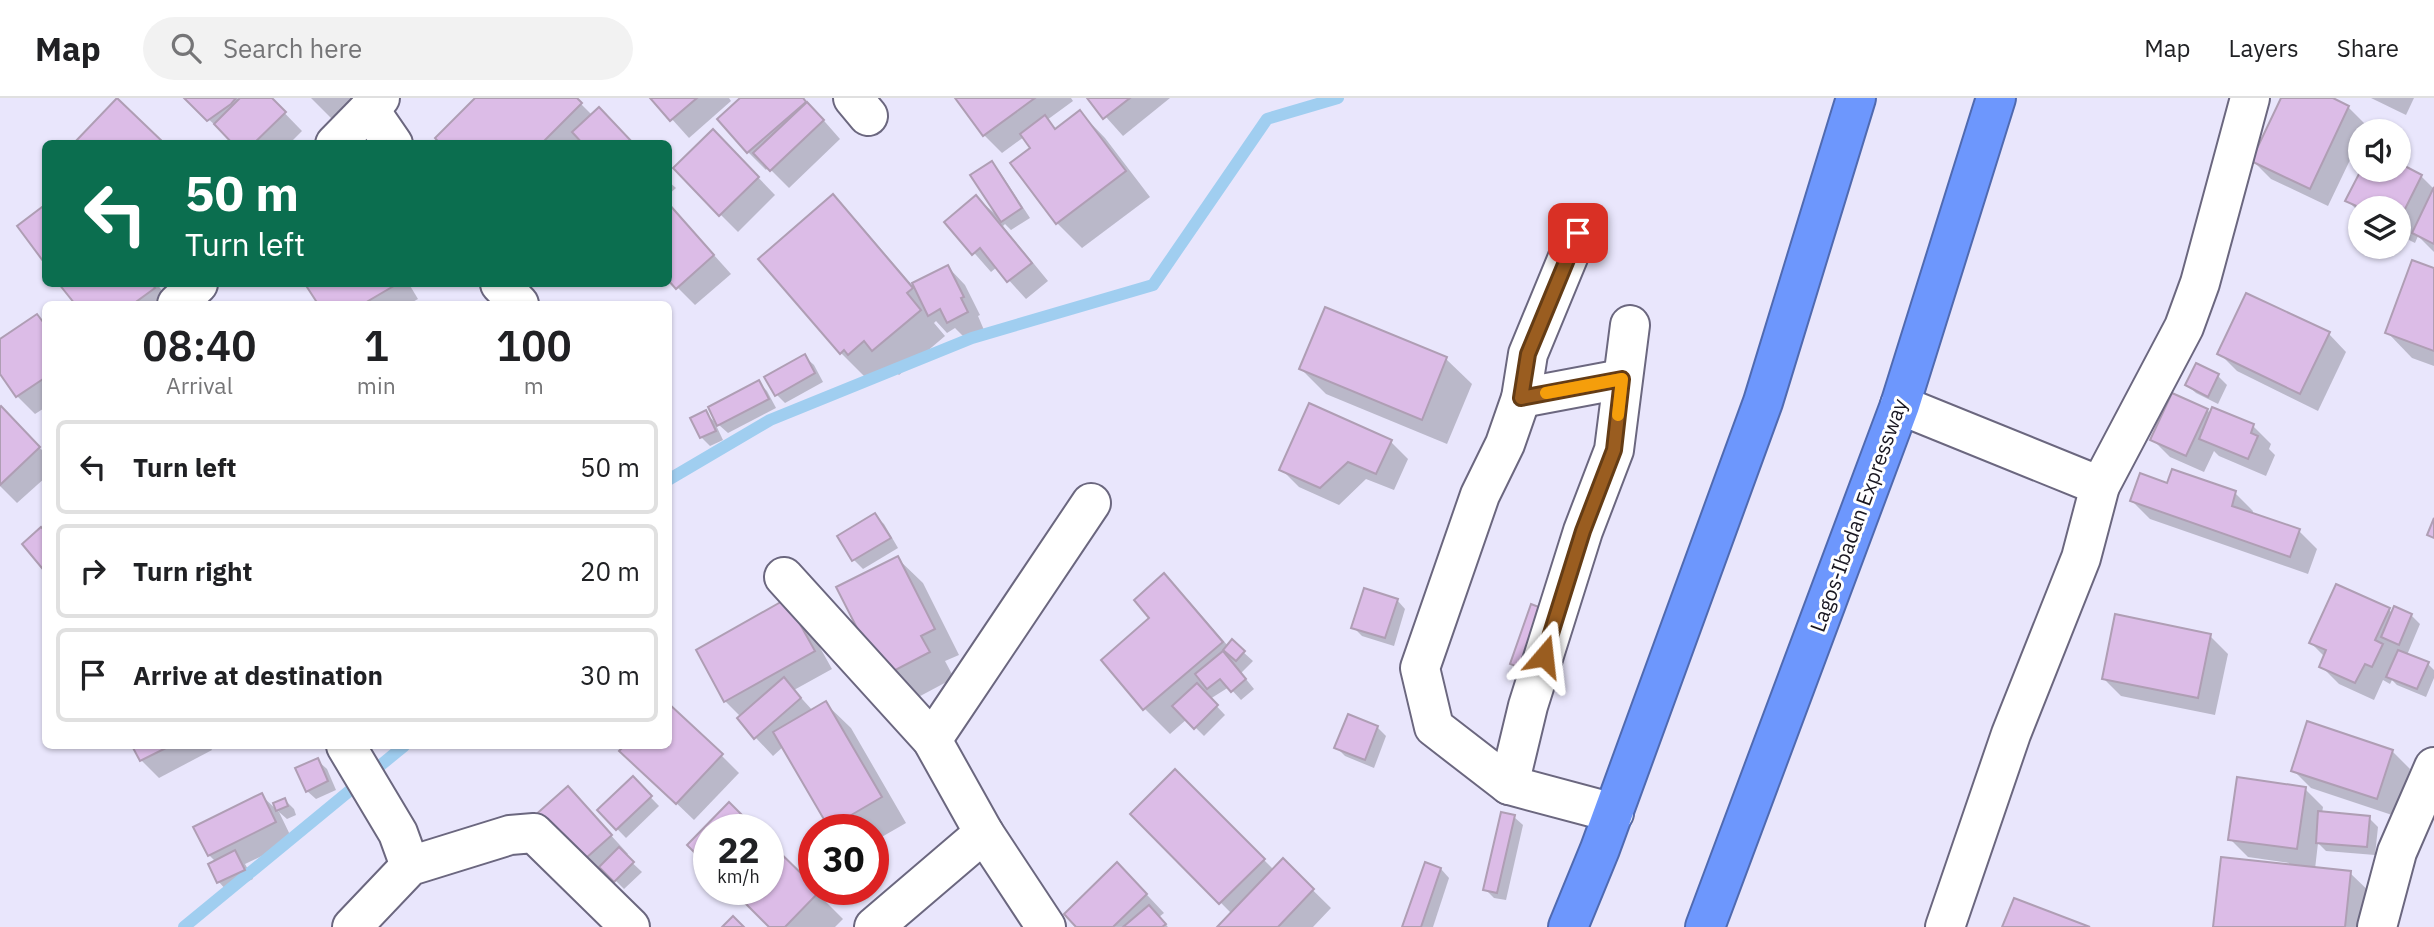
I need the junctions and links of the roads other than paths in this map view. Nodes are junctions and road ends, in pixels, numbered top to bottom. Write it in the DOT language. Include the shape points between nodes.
graph roads {
  1 [pos="1856,98"];
  2 [pos="1996,98"];
  3 [pos="2250,98"];
  4 [pos="375,103"];
  5 [pos="339,140"];
  6 [pos="391,140"];
  7 [pos="1578,233"];
  8 [pos="195,287"];
  9 [pos="503,287"];
  10 [pos="180,301"];
  11 [pos="517,301"];
  12 [pos="1630,325"];
  13 [pos="1622,379"];
  14 [pos="1521,398"];
  15 [pos="1900,405"];
  16 [pos="2100,486"];
  17 [pos="1091,503"];
  18 [pos="784,577"];
  19 [pos="932,740"];
  20 [pos="348,749"];
  21 [pos="2434,767"];
  22 [pos="1509,785"];
  23 [pos="1614,813"];
  24 [pos="984,833"];
  25 [pos="397,835"];
  26 [pos="352,927"];
  27 [pos="630,927"];
  28 [pos="874,927"];
  29 [pos="1046,927"];
  30 [pos="1568,927"];
  31 [pos="1705,927"];
  32 [pos="1945,927"];
  33 [pos="2377,927"];
  1 -- 23 [label="highway" via="1763,402"];
  2 -- 15 [label="highway, Lagos-Ibadan Expressway"];
  3 -- 16 [label="street" via="2184,327"];
  4 -- 5 [label="street"];
  4 -- 6 [label="street"];
  7 -- 14 [label="street" via="1528,354"];
  8 -- 10 [label="street"];
  9 -- 11 [label="street"];
  12 -- 13 [label="street"];
  13 -- 14 [label="street"];
  13 -- 22 [label="street" via="1614,450 1583,531 1528,706"];
  14 -- 22 [label="street" via="1480,495 1420,668 1434,727"];
  15 -- 16 [label="street"];
  15 -- 31 [label="highway, Lagos-Ibadan Expressway"];
  16 -- 32 [label="street" via="2081,558 2011,734"];
  17 -- 19 [label="street"];
  18 -- 19 [label="street"];
  19 -- 24 [label="street"];
  20 -- 25 [label="street"];
  21 -- 33 [label="street" via="2397,852"];
  22 -- 23 [label="street"];
  23 -- 30 [label="highway"];
  24 -- 28 [label="street"];
  24 -- 29 [label="street"];
  25 -- 26 [label="street"];
  25 -- 27 [label="street" via="534,833"];
}
